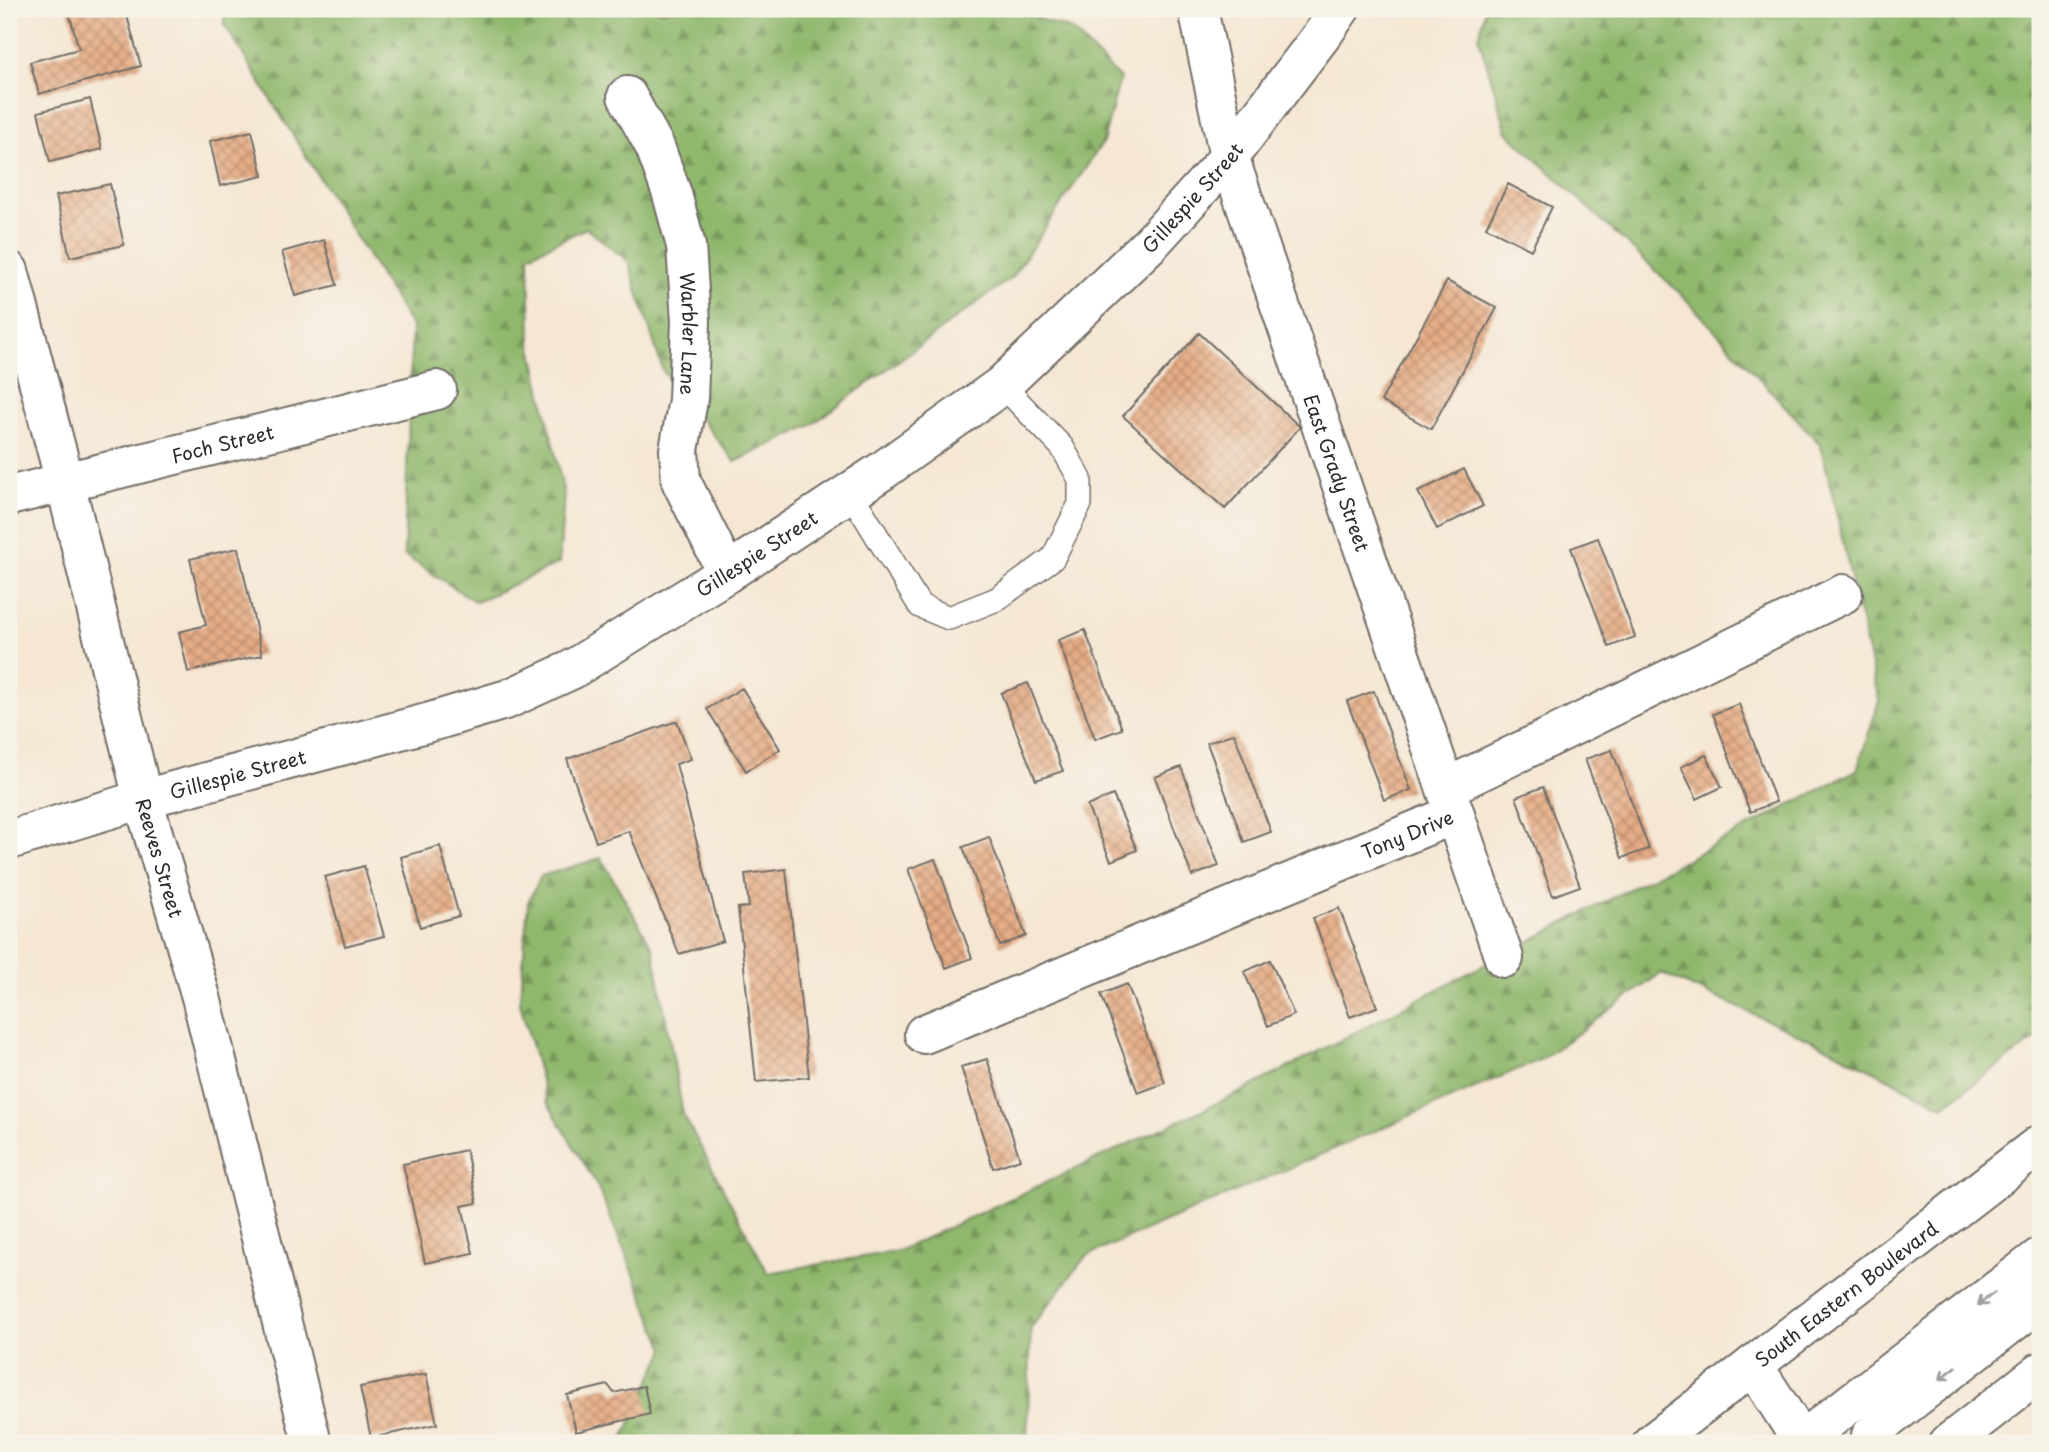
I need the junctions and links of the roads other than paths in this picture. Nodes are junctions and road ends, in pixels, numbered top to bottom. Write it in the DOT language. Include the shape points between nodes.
graph roads {
  1 [pos="1198,9"];
  2 [pos="1340,9"];
  3 [pos="627,96"];
  4 [pos="1229,157"];
  5 [pos="9,271"];
  6 [pos="1002,385"];
  7 [pos="437,390"];
  8 [pos="65,482"];
  9 [pos="850,492"];
  10 [pos="9,496"];
  11 [pos="727,573"];
  12 [pos="1843,594"];
  13 [pos="143,799"];
  14 [pos="1450,801"];
  15 [pos="9,840"];
  16 [pos="1504,958"];
  17 [pos="925,1034"];
  18 [pos="2040,1144"];
  19 [pos="2040,1257"];
  20 [pos="2040,1301"];
  21 [pos="1753,1365"];
  22 [pos="2040,1373"];
  23 [pos="312,1443"];
  24 [pos="1652,1443"];
  25 [pos="1801,1443"];
  26 [pos="1872,1443"];
  27 [pos="1948,1443"];
  1 -- 4 [label="main road, East Grady Street"];
  2 -- 4 [label="main road, Gillespie Street"];
  3 -- 11 [label="main road, Warbler Lane" via="654,148 686,246 691,321 688,400 679,450 681,481"];
  4 -- 6 [label="main road, Gillespie Street" via="1151,243"];
  4 -- 14 [label="main road, East Grady Street"];
  5 -- 8 [label="main road, Reeves Street"];
  6 -- 9 [label="main road, Gillespie Street"];
  6 -- 9 [label="lane" via="1062,447 1080,479 1080,504 1053,558 997,599 949,618 920,606"];
  7 -- 8 [label="main road, Foch Street"];
  8 -- 10 [label="main road, Foch Street"];
  8 -- 13 [label="main road, Reeves Street"];
  9 -- 11 [label="main road, Gillespie Street"];
  11 -- 13 [label="main road, Gillespie Street" via="571,670 508,698"];
  12 -- 14 [label="main road, Tony Drive"];
  13 -- 15 [label="main road, Gillespie Street"];
  13 -- 23 [label="main road, Reeves Street" via="201,997"];
  14 -- 16 [label="main road, East Grady Street"];
  14 -- 17 [label="main road, Tony Drive"];
  18 -- 21 [label="main road, South Eastern Boulevard"];
  19 -- 25 [label="main road, one-way"];
  20 -- 26 [label="main road, one-way" via="1887,1420 1871,1436"];
  21 -- 24 [label="main road, South Eastern Boulevard"];
  21 -- 25 [label="main road"];
  22 -- 27 [label="main road"];
}
